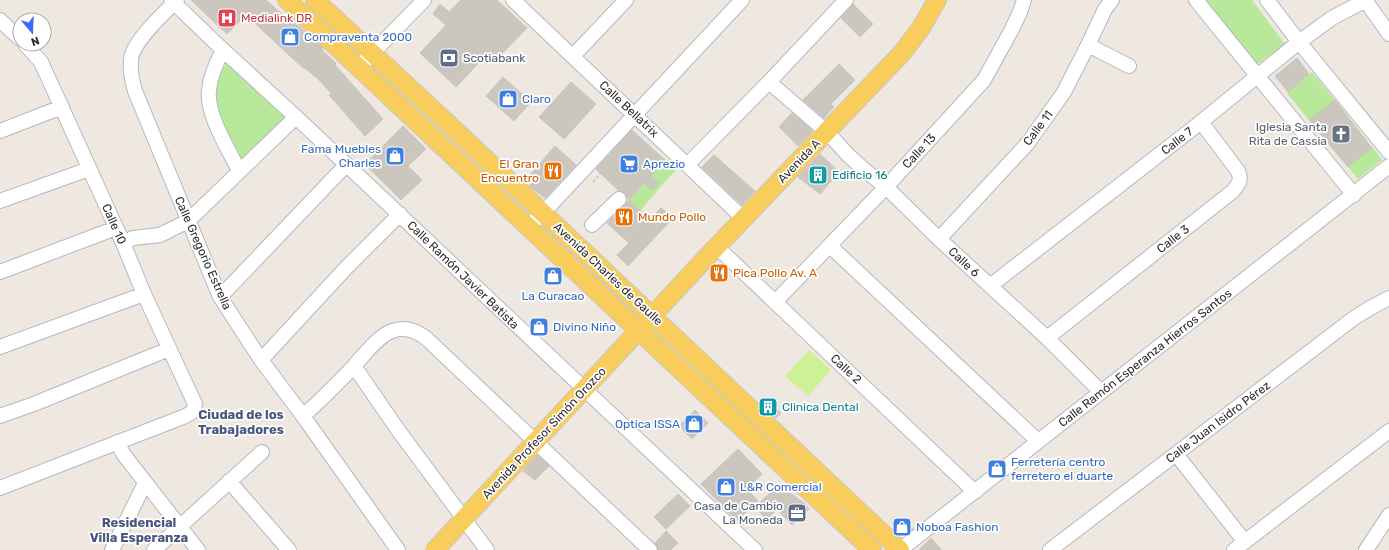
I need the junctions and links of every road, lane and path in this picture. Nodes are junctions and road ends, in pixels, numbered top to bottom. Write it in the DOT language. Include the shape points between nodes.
graph roads {
  1 [pos="287,0"];
  2 [pos="315,0"];
  3 [pos="424,0"];
  4 [pos="626,0"];
  5 [pos="742,0"];
  6 [pos="846,0"];
  7 [pos="937,0"];
  8 [pos="1024,0"];
  9 [pos="1112,0"];
  10 [pos="1196,0"];
  11 [pos="1267,0"];
  12 [pos="1366,0"];
  13 [pos="174,1"];
  14 [pos="519,2"];
  15 [pos="0,20"];
  16 [pos="12,31"];
  17 [pos="1389,34"];
  18 [pos="1299,42"];
  19 [pos="1088,45"];
  20 [pos="223,50"];
  21 [pos="32,52"];
  22 [pos="372,53"];
  23 [pos="573,56"];
  24 [pos="1129,66"];
  25 [pos="358,68"];
  26 [pos="1257,76"];
  27 [pos="769,82"];
  28 [pos="62,107"];
  29 [pos="635,114"];
  30 [pos="296,117"];
  31 [pos="1201,122"];
  32 [pos="0,130"];
  33 [pos="826,132"];
  34 [pos="1389,152"];
  35 [pos="688,164"];
  36 [pos="346,165"];
  37 [pos="1389,166"];
  38 [pos="89,169"];
  39 [pos="239,171"];
  40 [pos="600,174"];
  41 [pos="593,182"];
  42 [pos="886,187"];
  43 [pos="1354,194"];
  44 [pos="619,199"];
  45 [pos="0,201"];
  46 [pos="543,213"];
  47 [pos="400,214"];
  48 [pos="744,219"];
  49 [pos="188,221"];
  50 [pos="592,225"];
  51 [pos="529,226"];
  52 [pos="116,228"];
  53 [pos="939,239"];
  54 [pos="123,243"];
  55 [pos="830,246"];
  56 [pos="717,247"];
  57 [pos="0,272"];
  58 [pos="990,286"];
  59 [pos="144,294"];
  60 [pos="220,297"];
  61 [pos="1389,298"];
  62 [pos="775,302"];
  63 [pos="652,316"];
  64 [pos="639,330"];
  65 [pos="1047,338"];
  66 [pos="0,347"];
  67 [pos="169,349"];
  68 [pos="261,360"];
  69 [pos="354,366"];
  70 [pos="584,390"];
  71 [pos="1101,392"];
  72 [pos="0,416"];
  73 [pos="303,416"];
  74 [pos="1389,431"];
  75 [pos="536,441"];
  76 [pos="1038,441"];
  77 [pos="117,442"];
  78 [pos="262,452"];
  79 [pos="1176,454"];
  80 [pos="229,481"];
  81 [pos="145,483"];
  82 [pos="0,488"];
  83 [pos="975,492"];
  84 [pos="1389,515"];
  85 [pos="464,520"];
  86 [pos="180,527"];
  87 [pos="1239,546"];
  88 [pos="112,550"];
  89 [pos="154,550"];
  90 [pos="198,550"];
  91 [pos="288,550"];
  92 [pos="398,550"];
  93 [pos="435,550"];
  94 [pos="487,550"];
  95 [pos="650,550"];
  96 [pos="755,550"];
  97 [pos="872,550"];
  98 [pos="900,550"];
  99 [pos="1050,550"];
  100 [pos="1366,550"];
  1 -- 25 [label="main road, Avenida Charles de Gaulle"];
  2 -- 22 [label="main road, Avenida Charles de Gaulle"];
  3 -- 22 [label="street"];
  4 -- 23 [label="street"];
  5 -- 29 [label="street"];
  6 -- 27 [label="street"];
  7 -- 33 [label="main road, Avenida A" via="921,28 902,53"];
  8 -- 42 [label="street, Calle 13" via="1012,29 984,80"];
  9 -- 19 [label="street, Calle 11"];
  10 -- 26 [label="street"];
  11 -- 18 [label="street"];
  12 -- 17 [label="street"];
  12 -- 18 [label="street, Calle 7" via="1332,18"];
  13 -- 20 [label="street, Calle Ramón Javier Batista"];
  13 -- 49 [label="street, Calle Gregorio Estrella" via="142,37 134,50 131,78"];
  14 -- 23 [label="street, Calle Bellatrix"];
  15 -- 16 [label="street"];
  18 -- 26 [label="street, Calle 7"];
  18 -- 34 [label="street"];
  19 -- 24 [label="street"];
  19 -- 53 [label="street, Calle 11" via="1064,92 1028,143"];
  20 -- 30 [label="street, Calle Ramón Javier Batista"];
  20 -- 39 [label="street" via="211,78 209,106"];
  21 -- 28 [label="street, Calle 10" via="40,62"];
  22 -- 25 [label="street"];
  22 -- 46 [label="main road, Avenida Charles de Gaulle"];
  23 -- 29 [label="street, Calle Bellatrix"];
  25 -- 51 [label="main road, Avenida Charles de Gaulle"];
  26 -- 31 [label="street, Calle 7"];
  26 -- 43 [label="street"];
  27 -- 33 [label="street, Calle 6"];
  27 -- 35 [label="street"];
  28 -- 32 [label="street"];
  28 -- 38 [label="street, Calle 10"];
  29 -- 35 [label="street, Calle Bellatrix"];
  29 -- 46 [label="street"];
  30 -- 36 [label="street, Calle Ramón Javier Batista"];
  30 -- 39 [label="street"];
  31 -- 58 [label="street, Calle 7"];
  31 -- 65 [label="street, Calle 3" via="1238,171 1239,184"];
  33 -- 42 [label="street, Calle 6" via="849,156"];
  33 -- 48 [label="main road, Avenida A"];
  35 -- 48 [label="street, Calle Bellatrix"];
  36 -- 47 [label="street, Calle Ramón Javier Batista"];
  36 -- 60 [label="street"];
  37 -- 43 [label="street, Calle Ramón Esperanza Hierros Santos"];
  38 -- 45 [label="street"];
  38 -- 52 [label="street, Calle 10"];
  39 -- 49 [label="street"];
  40 -- 41 [label="path"];
  42 -- 53 [label="street, Calle 6"];
  42 -- 55 [label="street, Calle 13"];
  43 -- 71 [label="street, Calle Ramón Esperanza Hierros Santos"];
  44 -- 50 [label="street"];
  46 -- 51 [label="street"];
  46 -- 63 [label="main road, Avenida Charles de Gaulle"];
  47 -- 68 [label="street" via="345,268"];
  47 -- 70 [label="street, Calle Ramón Javier Batista"];
  48 -- 56 [label="main road, Avenida A"];
  49 -- 54 [label="street" via="160,235 133,238"];
  49 -- 60 [label="street, Calle Gregorio Estrella"];
  51 -- 64 [label="main road, Avenida Charles de Gaulle"];
  52 -- 54 [label="street, Calle 10"];
  52 -- 57 [label="street"];
  53 -- 58 [label="street, Calle 6"];
  54 -- 59 [label="street, Calle 10"];
  55 -- 62 [label="street, Calle 13"];
  55 -- 76 [label="street"];
  56 -- 62 [label="street, Calle 2"];
  56 -- 63 [label="main road, Avenida A"];
  58 -- 65 [label="street, Calle 6"];
  59 -- 66 [label="street"];
  59 -- 67 [label="street, Calle 10"];
  60 -- 68 [label="street, Calle Gregorio Estrella"];
  61 -- 79 [label="street, Calle Juan Isidro Pérez" via="1354,318"];
  62 -- 83 [label="street, Calle 2"];
  63 -- 64 [label="main road, Avenida Profesor Simón Orozco"];
  63 -- 98 [label="main road, Avenida Charles de Gaulle"];
  64 -- 70 [label="main road, Avenida Profesor Simón Orozco"];
  64 -- 97 [label="main road, Avenida Charles de Gaulle"];
  65 -- 71 [label="street, Calle 6"];
  67 -- 72 [label="street"];
  67 -- 77 [label="street, Calle 10" via="195,404 194,409 183,417"];
  68 -- 73 [label="street, Calle Gregorio Estrella"];
  69 -- 73 [label="street"];
  69 -- 75 [label="street" via="386,334 393,330 413,330 426,339"];
  69 -- 85 [label="street"];
  70 -- 75 [label="main road, Avenida Profesor Simón Orozco"];
  70 -- 96 [label="street, Calle Ramón Javier Batista"];
  71 -- 76 [label="street, Calle Ramón Esperanza Hierros Santos"];
  73 -- 92 [label="street, Calle Gregorio Estrella"];
  74 -- 87 [label="street"];
  75 -- 85 [label="main road, Avenida Profesor Simón Orozco"];
  75 -- 95 [label="street"];
  76 -- 83 [label="street, Calle Ramón Esperanza Hierros Santos"];
  77 -- 81 [label="street"];
  77 -- 82 [label="street"];
  78 -- 80 [label="street"];
  79 -- 87 [label="street"];
  79 -- 99 [label="street, Calle Juan Isidro Pérez"];
  80 -- 86 [label="street"];
  80 -- 91 [label="street"];
  81 -- 86 [label="street"];
  81 -- 88 [label="street"];
  83 -- 98 [label="street, Calle Ramón Esperanza Hierros Santos"];
  84 -- 100 [label="street"];
  85 -- 93 [label="main road, Avenida Profesor Simón Orozco"];
  85 -- 94 [label="street"];
  86 -- 89 [label="street"];
  86 -- 90 [label="street"];
}
